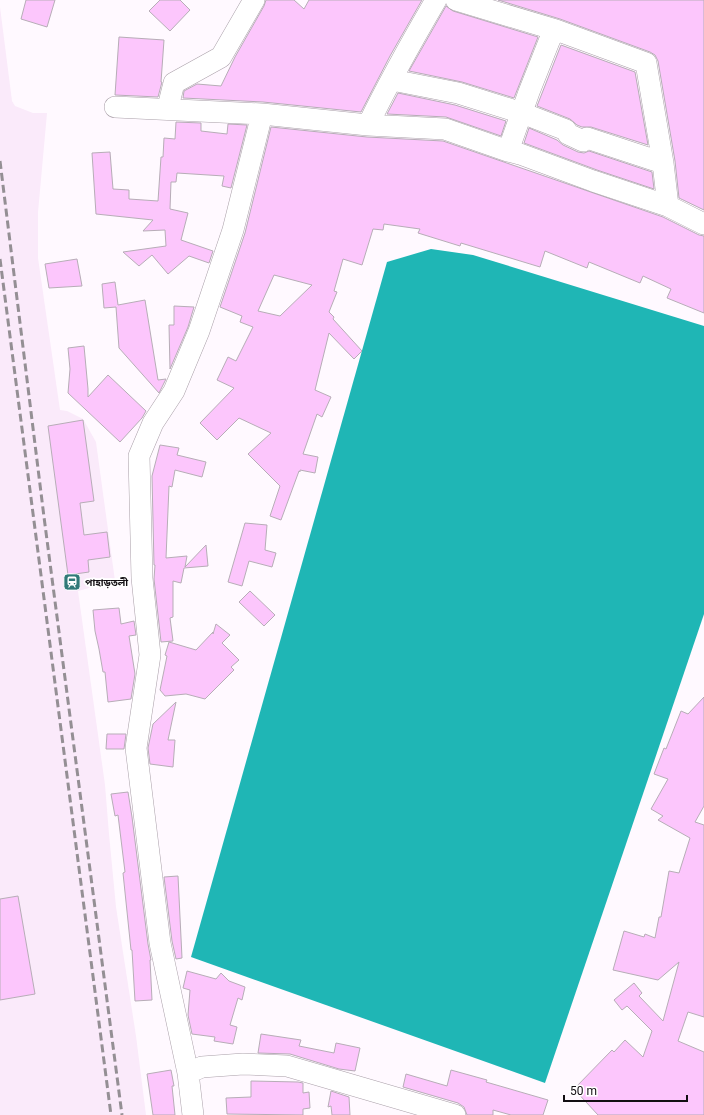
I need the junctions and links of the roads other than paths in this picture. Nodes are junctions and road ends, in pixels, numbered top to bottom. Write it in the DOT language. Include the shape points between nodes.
graph roads {
  1 [pos="254,0"];
  2 [pos="436,0"];
  3 [pos="456,0"];
  4 [pos="556,30"];
  5 [pos="392,80"];
  6 [pos="116,107"];
  7 [pos="171,109"];
  8 [pos="522,113"];
  9 [pos="262,114"];
  10 [pos="368,125"];
  11 [pos="508,151"];
  12 [pos="662,163"];
  13 [pos="668,206"];
  14 [pos="704,224"];
  15 [pos="188,1073"];
  16 [pos="192,1115"];
  17 [pos="455,1115"];
  1 -- 7 [label="street" via="221,57 174,83 170,99"];
  2 -- 5 [label="street"];
  3 -- 4 [label="street"];
  4 -- 8 [label="street" via="550,39"];
  4 -- 12 [label="street" via="646,63"];
  5 -- 8 [label="street" via="458,93"];
  5 -- 10 [label="street"];
  6 -- 7 [label="street"];
  7 -- 9 [label="street"];
  8 -- 11 [label="street"];
  8 -- 12 [label="street" via="566,130 568,134 583,141 587,138"];
  9 -- 10 [label="street"];
  9 -- 15 [label="street" via="233,230 199,331 174,390 153,423 139,456 142,578 150,655 136,748 160,943"];
  10 -- 11 [label="street" via="445,129"];
  11 -- 13 [label="street"];
  12 -- 13 [label="street"];
  13 -- 14 [label="street"];
  15 -- 16 [label="street"];
  15 -- 17 [label="street" via="202,1067 243,1064 288,1066"];
}
